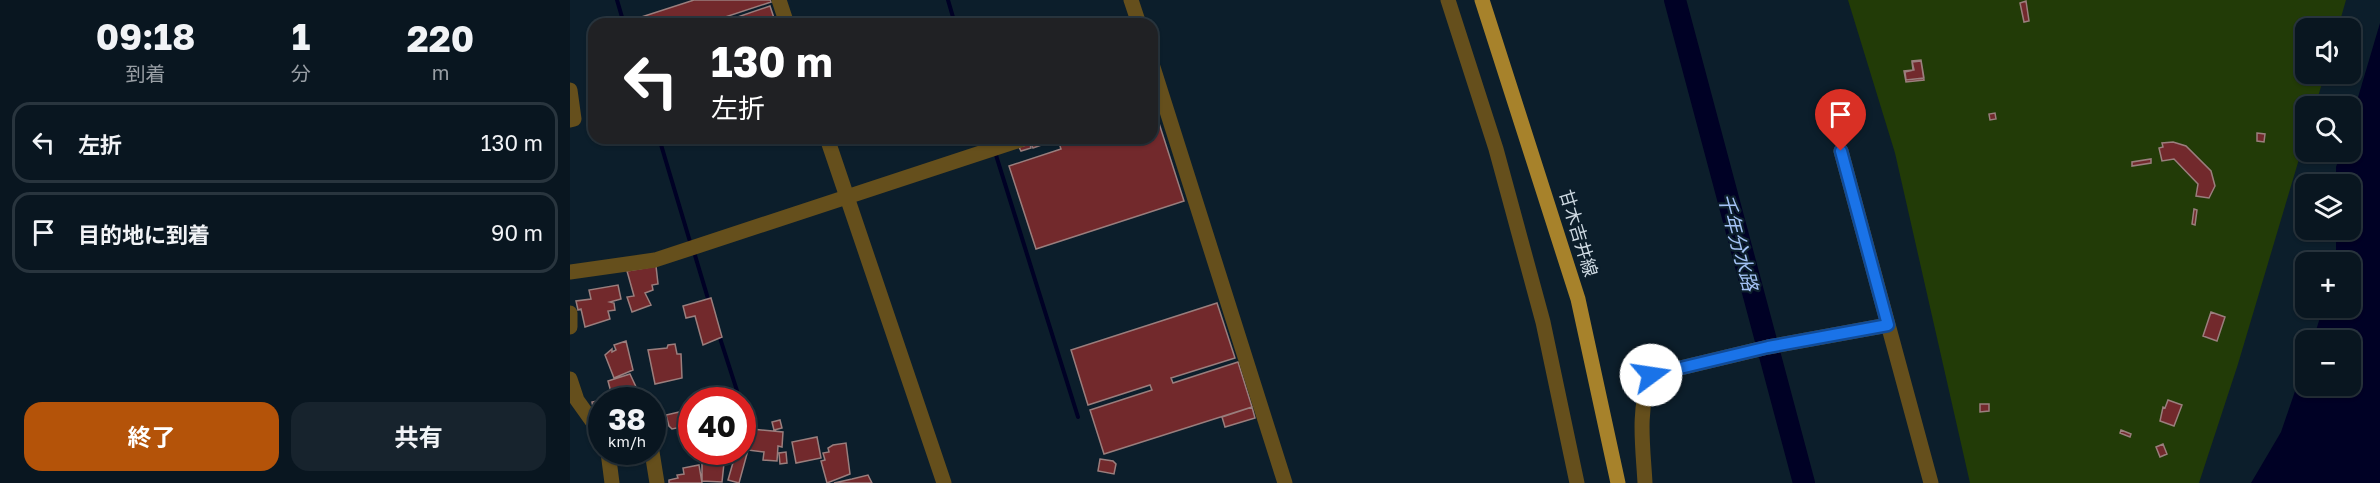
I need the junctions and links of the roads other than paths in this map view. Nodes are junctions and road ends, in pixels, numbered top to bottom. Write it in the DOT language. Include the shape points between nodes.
graph roads {
  1 [pos="779,0"];
  2 [pos="1131,0"];
  3 [pos="1448,0"];
  4 [pos="1482,0"];
  5 [pos="785,18"];
  6 [pos="1137,18"];
  7 [pos="570,90"];
  8 [pos="1158,100"];
  9 [pos="570,120"];
  10 [pos="829,144"];
  11 [pos="1009,144"];
  12 [pos="1841,151"];
  13 [pos="848,198"];
  14 [pos="571,267"];
  15 [pos="570,313"];
  16 [pos="1888,325"];
  17 [pos="570,327"];
  18 [pos="570,379"];
  19 [pos="588,415"];
  20 [pos="610,465"];
  21 [pos="654,465"];
  22 [pos="612,483"];
  23 [pos="657,483"];
  24 [pos="944,483"];
  25 [pos="1285,483"];
  26 [pos="1576,483"];
  27 [pos="1618,483"];
  28 [pos="1645,483"];
  29 [pos="1931,483"];
  1 -- 5 [label="street"];
  2 -- 6 [label="street"];
  3 -- 26 [label="street" via="1496,149 1543,322"];
  4 -- 27 [label="main road, 甘木吉井線" via="1578,298"];
  7 -- 9 [label="street" via="574,119"];
  8 -- 25 [label="street"];
  10 -- 13 [label="street"];
  11 -- 13 [label="street"];
  12 -- 16 [label="street"];
  13 -- 14 [label="street" via="655,260"];
  13 -- 24 [label="street"];
  15 -- 17 [label="street"];
  16 -- 28 [label="street" via="1768,347 1651,375 1641,417"];
  16 -- 29 [label="street"];
  18 -- 19 [label="street" via="577,400"];
  20 -- 22 [label="street"];
  21 -- 23 [label="street"];
}
